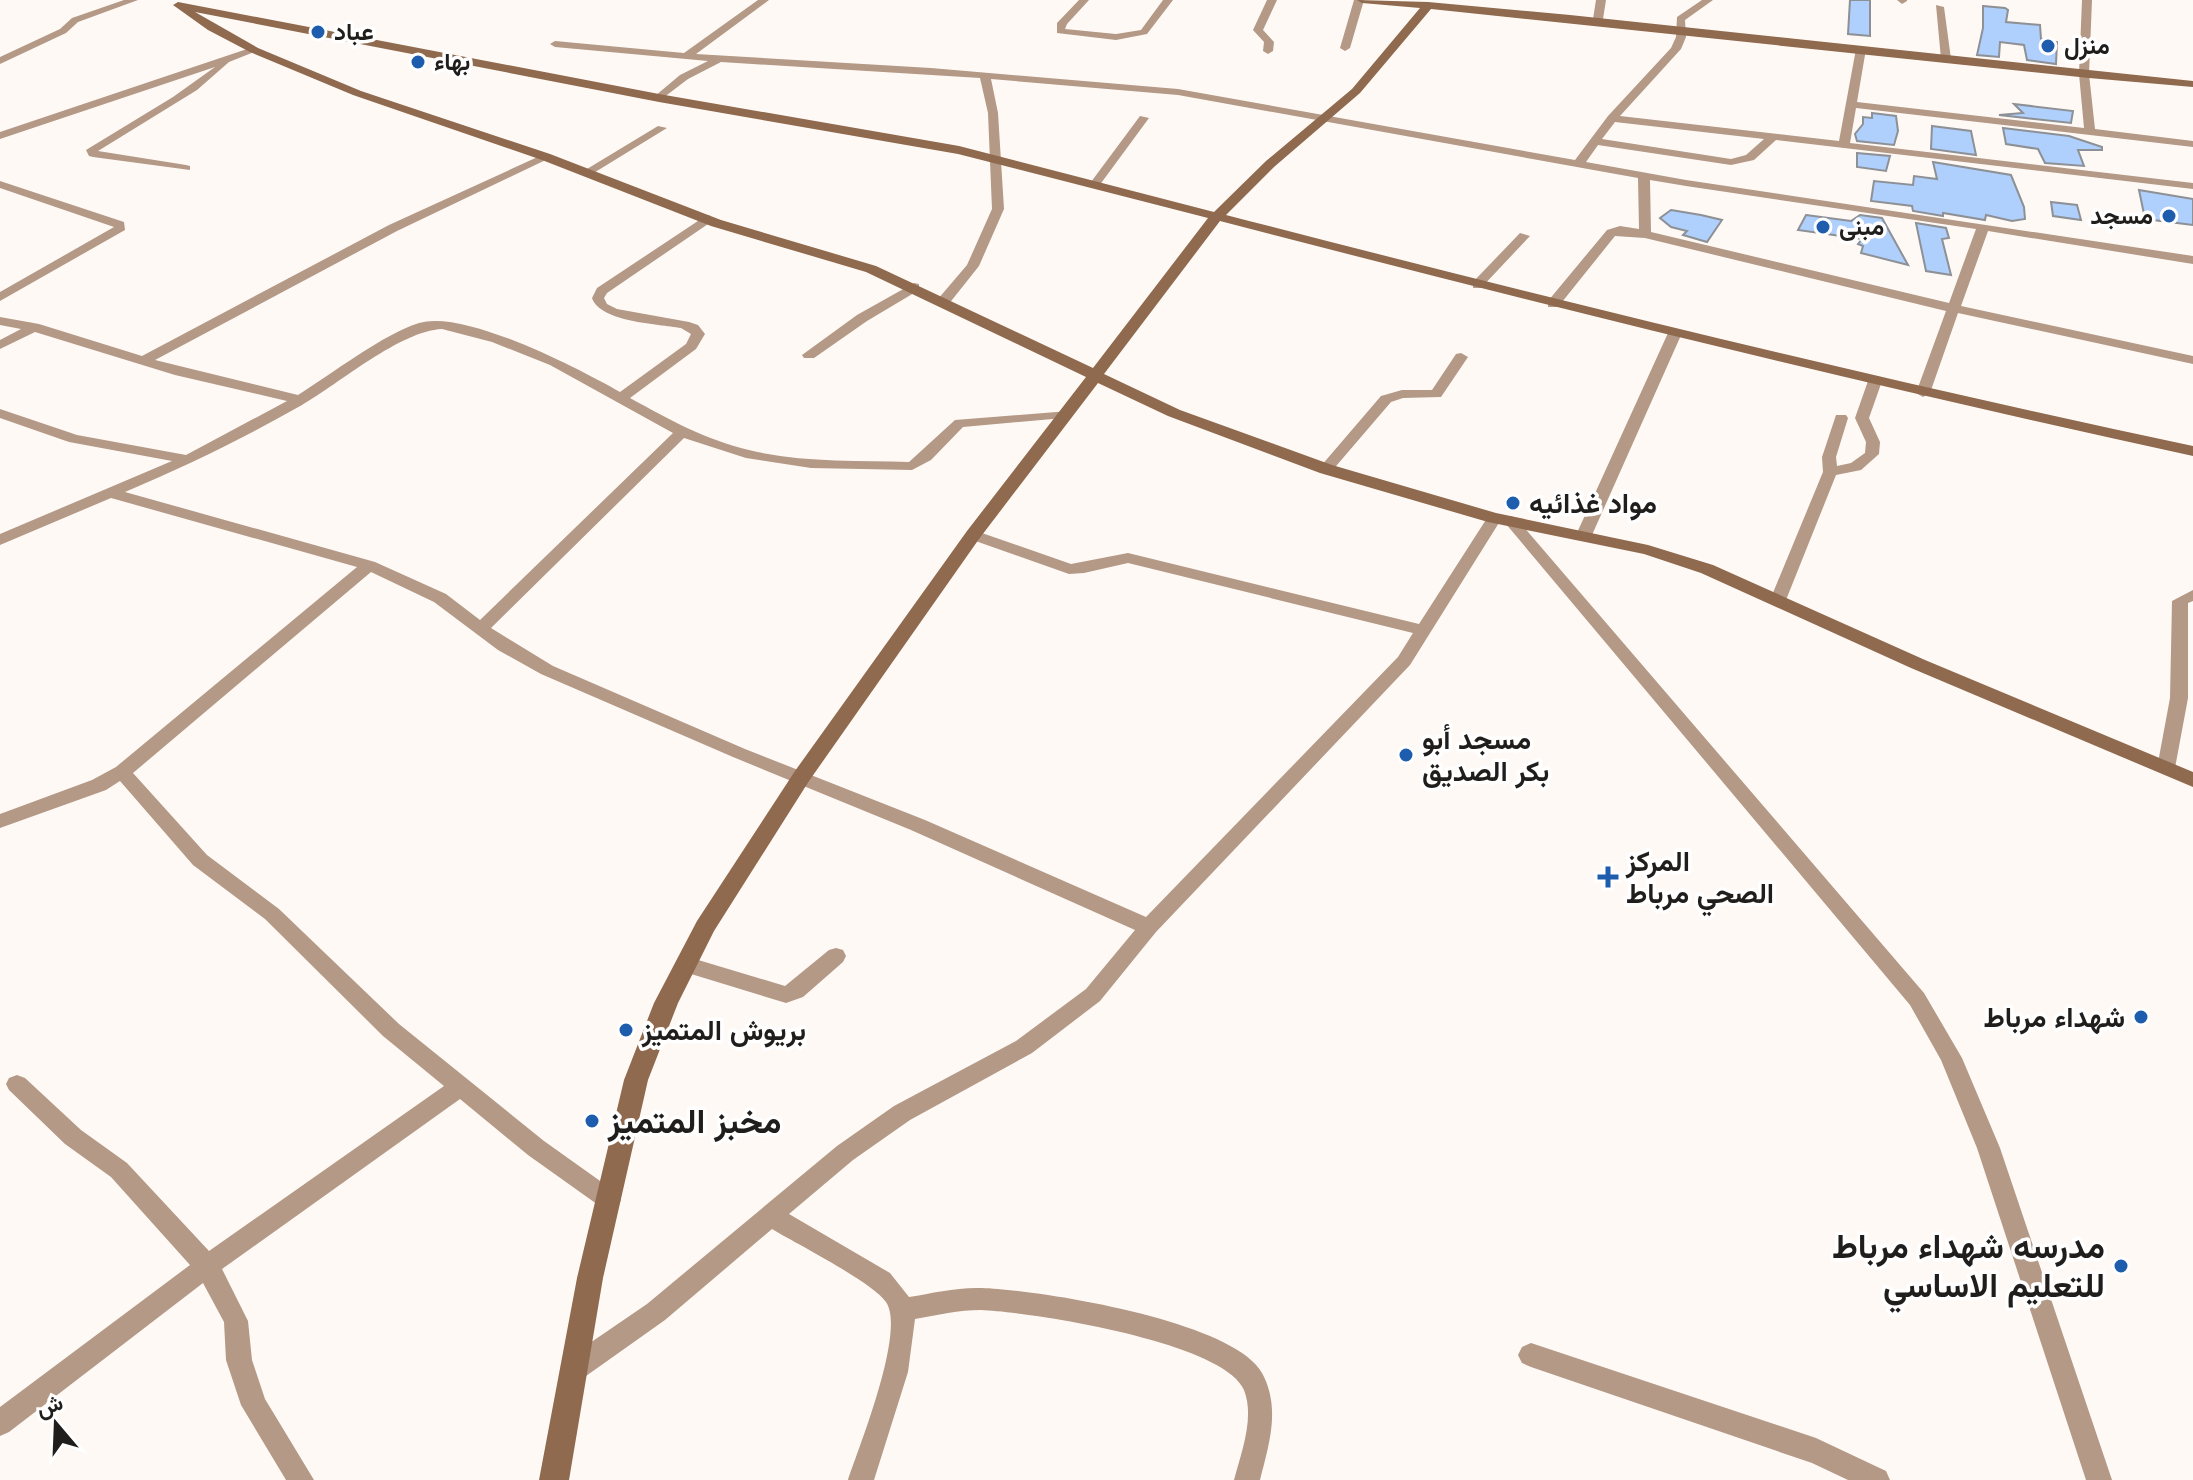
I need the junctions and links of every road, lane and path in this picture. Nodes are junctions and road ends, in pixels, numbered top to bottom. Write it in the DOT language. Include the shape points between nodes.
graph roads {
  1 [pos="133,0"];
  2 [pos="764,0"];
  3 [pos="1084,0"];
  4 [pos="1168,0"];
  5 [pos="1272,0"];
  6 [pos="1360,0"];
  7 [pos="1601,0"];
  8 [pos="1708,0"];
  9 [pos="2087,0"];
  10 [pos="173,2"];
  11 [pos="1428,5"];
  12 [pos="1939,7"];
  13 [pos="1598,19"];
  14 [pos="1680,28"];
  15 [pos="555,44"];
  16 [pos="1345,48"];
  17 [pos="1861,49"];
  18 [pos="254,50"];
  19 [pos="1268,51"];
  20 [pos="686,56"];
  21 [pos="230,58"];
  22 [pos="719,59"];
  23 [pos="1946,59"];
  24 [pos="0,61"];
  25 [pos="2084,74"];
  26 [pos="985,76"];
  27 [pos="2193,84"];
  28 [pos="659,98"];
  29 [pos="1851,104"];
  30 [pos="1326,117"];
  31 [pos="1144,118"];
  32 [pos="1612,118"];
  33 [pos="662,128"];
  34 [pos="2090,132"];
  35 [pos="0,136"];
  36 [pos="1772,138"];
  37 [pos="1594,141"];
  38 [pos="2193,144"];
  39 [pos="1844,145"];
  40 [pos="546,157"];
  41 [pos="994,158"];
  42 [pos="1578,164"];
  43 [pos="186,168"];
  44 [pos="588,172"];
  45 [pos="1644,176"];
  46 [pos="0,184"];
  47 [pos="1095,184"];
  48 [pos="2193,186"];
  49 [pos="1217,216"];
  50 [pos="707,219"];
  51 [pos="1983,227"];
  52 [pos="1645,234"];
  53 [pos="1524,236"];
  54 [pos="2193,260"];
  55 [pos="1477,285"];
  56 [pos="914,287"];
  57 [pos="0,297"];
  58 [pos="943,302"];
  59 [pos="1553,304"];
  60 [pos="1956,309"];
  61 [pos="0,321"];
  62 [pos="34,327"];
  63 [pos="1675,333"];
  64 [pos="0,345"];
  65 [pos="809,355"];
  66 [pos="1461,357"];
  67 [pos="144,360"];
  68 [pos="2193,360"];
  69 [pos="1093,376"];
  70 [pos="1875,381"];
  71 [pos="1923,393"];
  72 [pos="621,398"];
  73 [pos="300,400"];
  74 [pos="0,413"];
  75 [pos="1064,414"];
  76 [pos="1841,418"];
  77 [pos="682,432"];
  78 [pos="2193,451"];
  79 [pos="189,460"];
  80 [pos="1326,469"];
  81 [pos="1830,472"];
  82 [pos="114,494"];
  83 [pos="1502,519"];
  84 [pos="973,535"];
  85 [pos="1584,535"];
  86 [pos="0,540"];
  87 [pos="369,565"];
  88 [pos="2193,595"];
  89 [pos="1778,600"];
  90 [pos="482,628"];
  91 [pos="1425,631"];
  92 [pos="2186,700"];
  93 [pos="2166,768"];
  94 [pos="122,772"];
  95 [pos="802,776"];
  96 [pos="2193,780"];
  97 [pos="0,821"];
  98 [pos="1149,927"];
  99 [pos="836,956"];
  100 [pos="685,964"];
  101 [pos="17,1084"];
  102 [pos="462,1086"];
  103 [pos="609,1200"];
  104 [pos="771,1216"];
  105 [pos="207,1266"];
  106 [pos="902,1309"];
  107 [pos="1531,1355"];
  108 [pos="577,1367"];
  109 [pos="0,1423"];
  110 [pos="301,1480"];
  111 [pos="554,1480"];
  112 [pos="861,1480"];
  113 [pos="1247,1480"];
  114 [pos="1877,1480"];
  115 [pos="2099,1480"];
  1 -- 24 [label="street" via="75,20"];
  2 -- 20 [label="street"];
  3 -- 4 [label="street" via="1060,31 1137,35"];
  5 -- 19 [label="street" via="1258,30 1269,42"];
  6 -- 11 [label="street"];
  6 -- 16 [label="street"];
  7 -- 13 [label="street"];
  8 -- 14 [label="street" via="1685,13"];
  9 -- 25 [label="street"];
  10 -- 18 [label="street"];
  10 -- 28 [label="street"];
  11 -- 13 [label="street"];
  11 -- 30 [label="street" via="1384,62"];
  12 -- 23 [label="street"];
  13 -- 14 [label="street"];
  14 -- 17 [label="street"];
  14 -- 32 [label="street" via="1674,51"];
  15 -- 20 [label="street"];
  17 -- 23 [label="street"];
  17 -- 29 [label="street"];
  18 -- 21 [label="street"];
  18 -- 40 [label="street" via="425,119"];
  20 -- 22 [label="street"];
  21 -- 35 [label="street"];
  21 -- 43 [label="street" via="167,107 92,150"];
  22 -- 26 [label="street"];
  22 -- 28 [label="street"];
  23 -- 25 [label="street"];
  25 -- 27 [label="street"];
  25 -- 34 [label="street"];
  26 -- 30 [label="street" via="1178,92"];
  26 -- 41 [label="street"];
  28 -- 41 [label="street"];
  29 -- 34 [label="street"];
  29 -- 39 [label="street"];
  30 -- 42 [label="street"];
  30 -- 49 [label="street"];
  31 -- 47 [label="street"];
  32 -- 36 [label="street"];
  32 -- 37 [label="street"];
  33 -- 44 [label="street"];
  34 -- 38 [label="street"];
  36 -- 37 [label="street" via="1750,158 1731,162"];
  36 -- 39 [label="street"];
  37 -- 42 [label="street"];
  39 -- 48 [label="street"];
  40 -- 44 [label="street"];
  40 -- 67 [label="street" via="393,228"];
  41 -- 47 [label="street"];
  41 -- 58 [label="street" via="998,209 973,266"];
  42 -- 45 [label="street"];
  44 -- 50 [label="street"];
  45 -- 51 [label="street"];
  45 -- 52 [label="street"];
  46 -- 57 [label="street" via="120,225"];
  47 -- 49 [label="street"];
  49 -- 55 [label="street"];
  49 -- 69 [label="street"];
  50 -- 56 [label="street"];
  50 -- 72 [label="street" via="598,298 613,312 684,325 698,334 691,346"];
  51 -- 54 [label="street"];
  51 -- 60 [label="street"];
  52 -- 59 [label="street" via="1611,233"];
  52 -- 60 [label="street"];
  53 -- 55 [label="street"];
  55 -- 59 [label="street"];
  56 -- 58 [label="street"];
  56 -- 65 [label="street"];
  58 -- 69 [label="street"];
  59 -- 63 [label="street"];
  60 -- 68 [label="street"];
  60 -- 71 [label="street"];
  61 -- 62 [label="street"];
  62 -- 64 [label="street"];
  62 -- 67 [label="street"];
  63 -- 70 [label="street"];
  63 -- 85 [label="street"];
  66 -- 80 [label="street" via="1436,394 1386,399"];
  67 -- 73 [label="street"];
  69 -- 75 [label="street"];
  69 -- 80 [label="street" via="1174,413"];
  70 -- 71 [label="street"];
  70 -- 81 [label="street" via="1862,418 1873,442 1872,454 1856,467"];
  71 -- 78 [label="street"];
  72 -- 73 [label="street" via="555,362 442,325 423,326 399,338"];
  72 -- 77 [label="street"];
  73 -- 79 [label="street"];
  74 -- 79 [label="street" via="74,439"];
  75 -- 77 [label="street" via="960,423 925,460 897,467 786,461 746,454"];
  75 -- 84 [label="street"];
  76 -- 81 [label="street"];
  77 -- 90 [label="street"];
  79 -- 82 [label="street"];
  80 -- 83 [label="street"];
  81 -- 89 [label="street"];
  82 -- 86 [label="street"];
  82 -- 87 [label="street"];
  83 -- 85 [label="street"];
  83 -- 91 [label="street"];
  83 -- 115 [label="street" via="1917,999 1940,1033 1985,1133"];
  84 -- 91 [label="street" via="1069,569 1082,571 1128,558"];
  84 -- 95 [label="street"];
  85 -- 89 [label="street" via="1693,564"];
  87 -- 90 [label="street" via="440,598"];
  87 -- 94 [label="street"];
  88 -- 92 [label="street" via="2180,601"];
  89 -- 93 [label="street"];
  90 -- 95 [label="street" via="547,670"];
  91 -- 98 [label="street" via="1404,661"];
  92 -- 93 [label="street"];
  93 -- 96 [label="street"];
  94 -- 97 [label="street"];
  94 -- 102 [label="street" via="200,860 272,914 391,1030"];
  95 -- 98 [label="street"];
  95 -- 100 [label="street"];
  98 -- 104 [label="street" via="1093,995 1024,1047 902,1113"];
  99 -- 100 [label="street" via="786,995"];
  100 -- 103 [label="street" via="636,1080"];
  101 -- 105 [label="street" via="73,1137 119,1170"];
  102 -- 103 [label="street"];
  102 -- 105 [label="street"];
  103 -- 108 [label="street"];
  104 -- 106 [label="street" via="881,1281"];
  104 -- 108 [label="street" via="656,1312"];
  105 -- 109 [label="street"];
  105 -- 110 [label="street" via="236,1321 239,1360 254,1405"];
  106 -- 112 [label="street" via="894,1377"];
  106 -- 113 [label="street" via="979,1299 1068,1309 1186,1339 1226,1355 1250,1375 1259,1395 1261,1423"];
  107 -- 114 [label="street" via="1816,1451"];
  108 -- 111 [label="street"];
}
